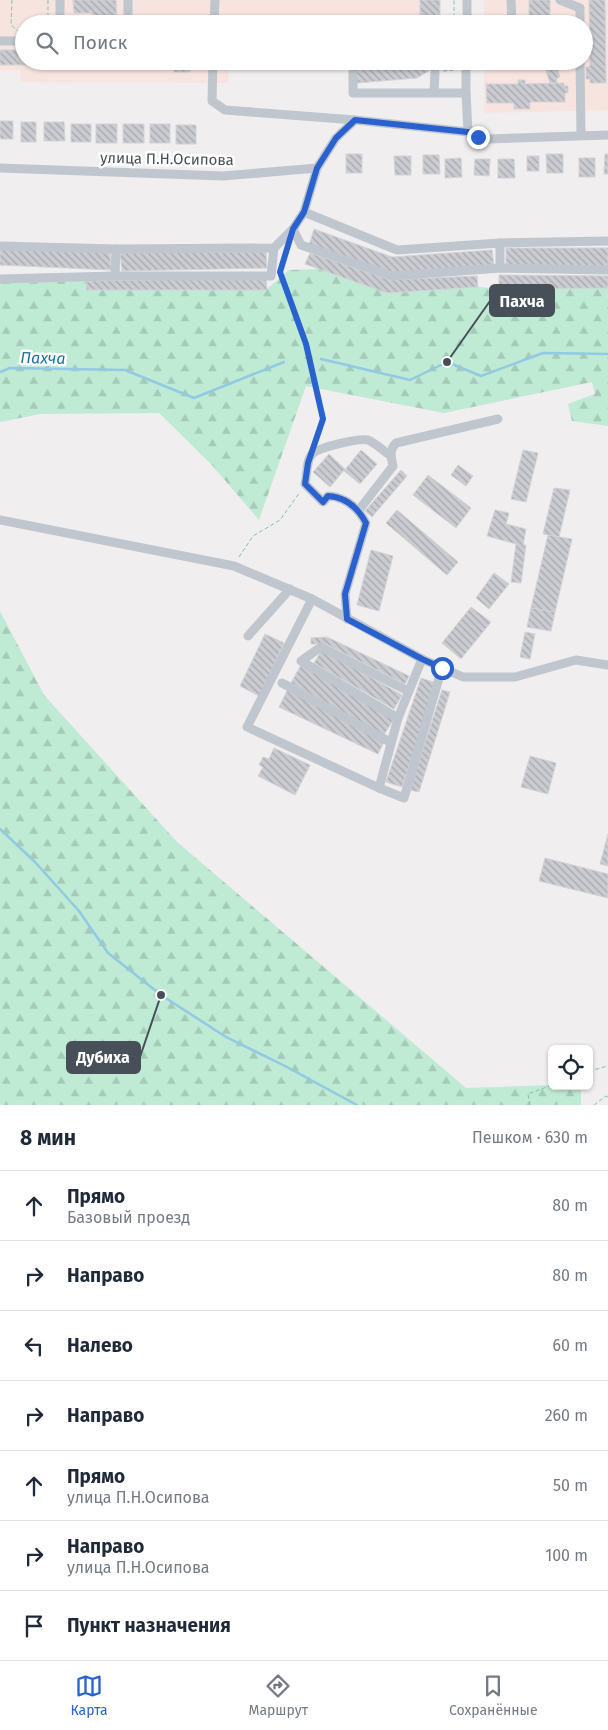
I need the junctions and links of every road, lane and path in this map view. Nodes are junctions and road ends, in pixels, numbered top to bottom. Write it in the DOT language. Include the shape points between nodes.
graph roads {
  1 [pos="12,0"];
  2 [pos="48,0"];
  3 [pos="60,0"];
  4 [pos="128,0"];
  5 [pos="215,0"];
  6 [pos="454,0"];
  7 [pos="467,0"];
  8 [pos="511,0"];
  9 [pos="560,0"];
  10 [pos="580,4"];
  11 [pos="48,15"];
  12 [pos="60,15"];
  13 [pos="128,15"];
  14 [pos="214,15"];
  15 [pos="454,15"];
  16 [pos="467,15"];
  17 [pos="512,15"];
  18 [pos="15,29"];
  19 [pos="15,38"];
  20 [pos="1,41"];
  21 [pos="213,70"];
  22 [pos="353,70"];
  23 [pos="466,70"];
  24 [pos="580,70"];
  25 [pos="435,72"];
  26 [pos="434,92"];
  27 [pos="466,93"];
  28 [pos="355,120"];
  29 [pos="468,132"];
  30 [pos="581,135"];
  31 [pos="608,135"];
  32 [pos="0,168"];
  33 [pos="317,168"];
  34 [pos="304,212"];
  35 [pos="293,229"];
  36 [pos="608,241"];
  37 [pos="500,243"];
  38 [pos="0,246"];
  39 [pos="288,246"];
  40 [pos="274,248"];
  41 [pos="116,249"];
  42 [pos="500,268"];
  43 [pos="608,270"];
  44 [pos="116,276"];
  45 [pos="0,279"];
  46 [pos="498,419"];
  47 [pos="312,454"];
  48 [pos="391,456"];
  49 [pos="305,484"];
  50 [pos="359,510"];
  51 [pos="0,520"];
  52 [pos="234,566"];
  53 [pos="290,589"];
  54 [pos="312,599"];
  55 [pos="347,619"];
  56 [pos="248,636"];
  57 [pos="422,659"];
  58 [pos="608,665"];
  59 [pos="442,668"];
  60 [pos="282,683"];
  61 [pos="408,691"];
  62 [pos="398,718"];
  63 [pos="390,742"];
  64 [pos="379,788"];
  65 [pos="608,1066"];
  66 [pos="593,1070"];
  67 [pos="548,1086"];
  68 [pos="608,1092"];
  69 [pos="607,1096"];
  70 [pos="530,1105"];
  71 [pos="594,1105"];
  1 -- 18 [label="path" via="11,25"];
  2 -- 11 [label="path"];
  3 -- 12 [label="street"];
  4 -- 13 [label="street"];
  5 -- 14 [label="street"];
  6 -- 15 [label="path"];
  7 -- 16 [label="street"];
  8 -- 17 [label="street"];
  9 -- 10 [label="street"];
  19 -- 20 [label="street"];
  21 -- 28 [label="street" via="212,101 225,110"];
  22 -- 26 [label="street" via="353,93"];
  23 -- 27 [label="street"];
  24 -- 30 [label="street"];
  25 -- 26 [label="street"];
  26 -- 27 [label="street"];
  27 -- 29 [label="street"];
  28 -- 29 [label="street"];
  28 -- 33 [label="street" via="336,138"];
  29 -- 30 [label="street" via="489,139"];
  30 -- 31 [label="street"];
  32 -- 33 [label="street, улица П.Н.Осипова" via="223,176"];
  33 -- 34 [label="street"];
  34 -- 35 [label="street"];
  34 -- 37 [label="street" via="397,250"];
  35 -- 40 [label="street"];
  35 -- 42 [label="street" via="301,245 392,276"];
  36 -- 37 [label="street"];
  37 -- 42 [label="street"];
  38 -- 41 [label="street"];
  39 -- 47 [label="path" via="280,272 306,344 323,419"];
  40 -- 41 [label="street"];
  40 -- 44 [label="street" via="271,276"];
  41 -- 44 [label="street"];
  42 -- 43 [label="street"];
  44 -- 45 [label="street"];
  46 -- 48 [label="street" via="396,443"];
  47 -- 48 [label="street" via="369,440"];
  47 -- 49 [label="street"];
  48 -- 50 [label="street" via="393,466"];
  49 -- 50 [label="street" via="323,502 328,496 339,497"];
  49 -- 52 [label="path" via="280,520 253,536"];
  50 -- 55 [label="street" via="366,523 345,594"];
  51 -- 52 [label="street"];
  52 -- 53 [label="street"];
  53 -- 54 [label="street"];
  53 -- 56 [label="street"];
  54 -- 55 [label="street"];
  54 -- 64 [label="street" via="247,727"];
  55 -- 57 [label="street"];
  57 -- 59 [label="street"];
  57 -- 61 [label="street"];
  58 -- 59 [label="street" via="576,660 515,677 463,677"];
  59 -- 64 [label="street" via="404,798"];
  60 -- 63 [label="street"];
  61 -- 62 [label="street"];
  61 -- 62 [label="street" via="321,647 301,660"];
  62 -- 63 [label="street"];
  63 -- 64 [label="street"];
  65 -- 66 [label="path"];
  67 -- 70 [label="path" via="528,1094"];
  68 -- 69 [label="path"];
  69 -- 71 [label="path"];
}
